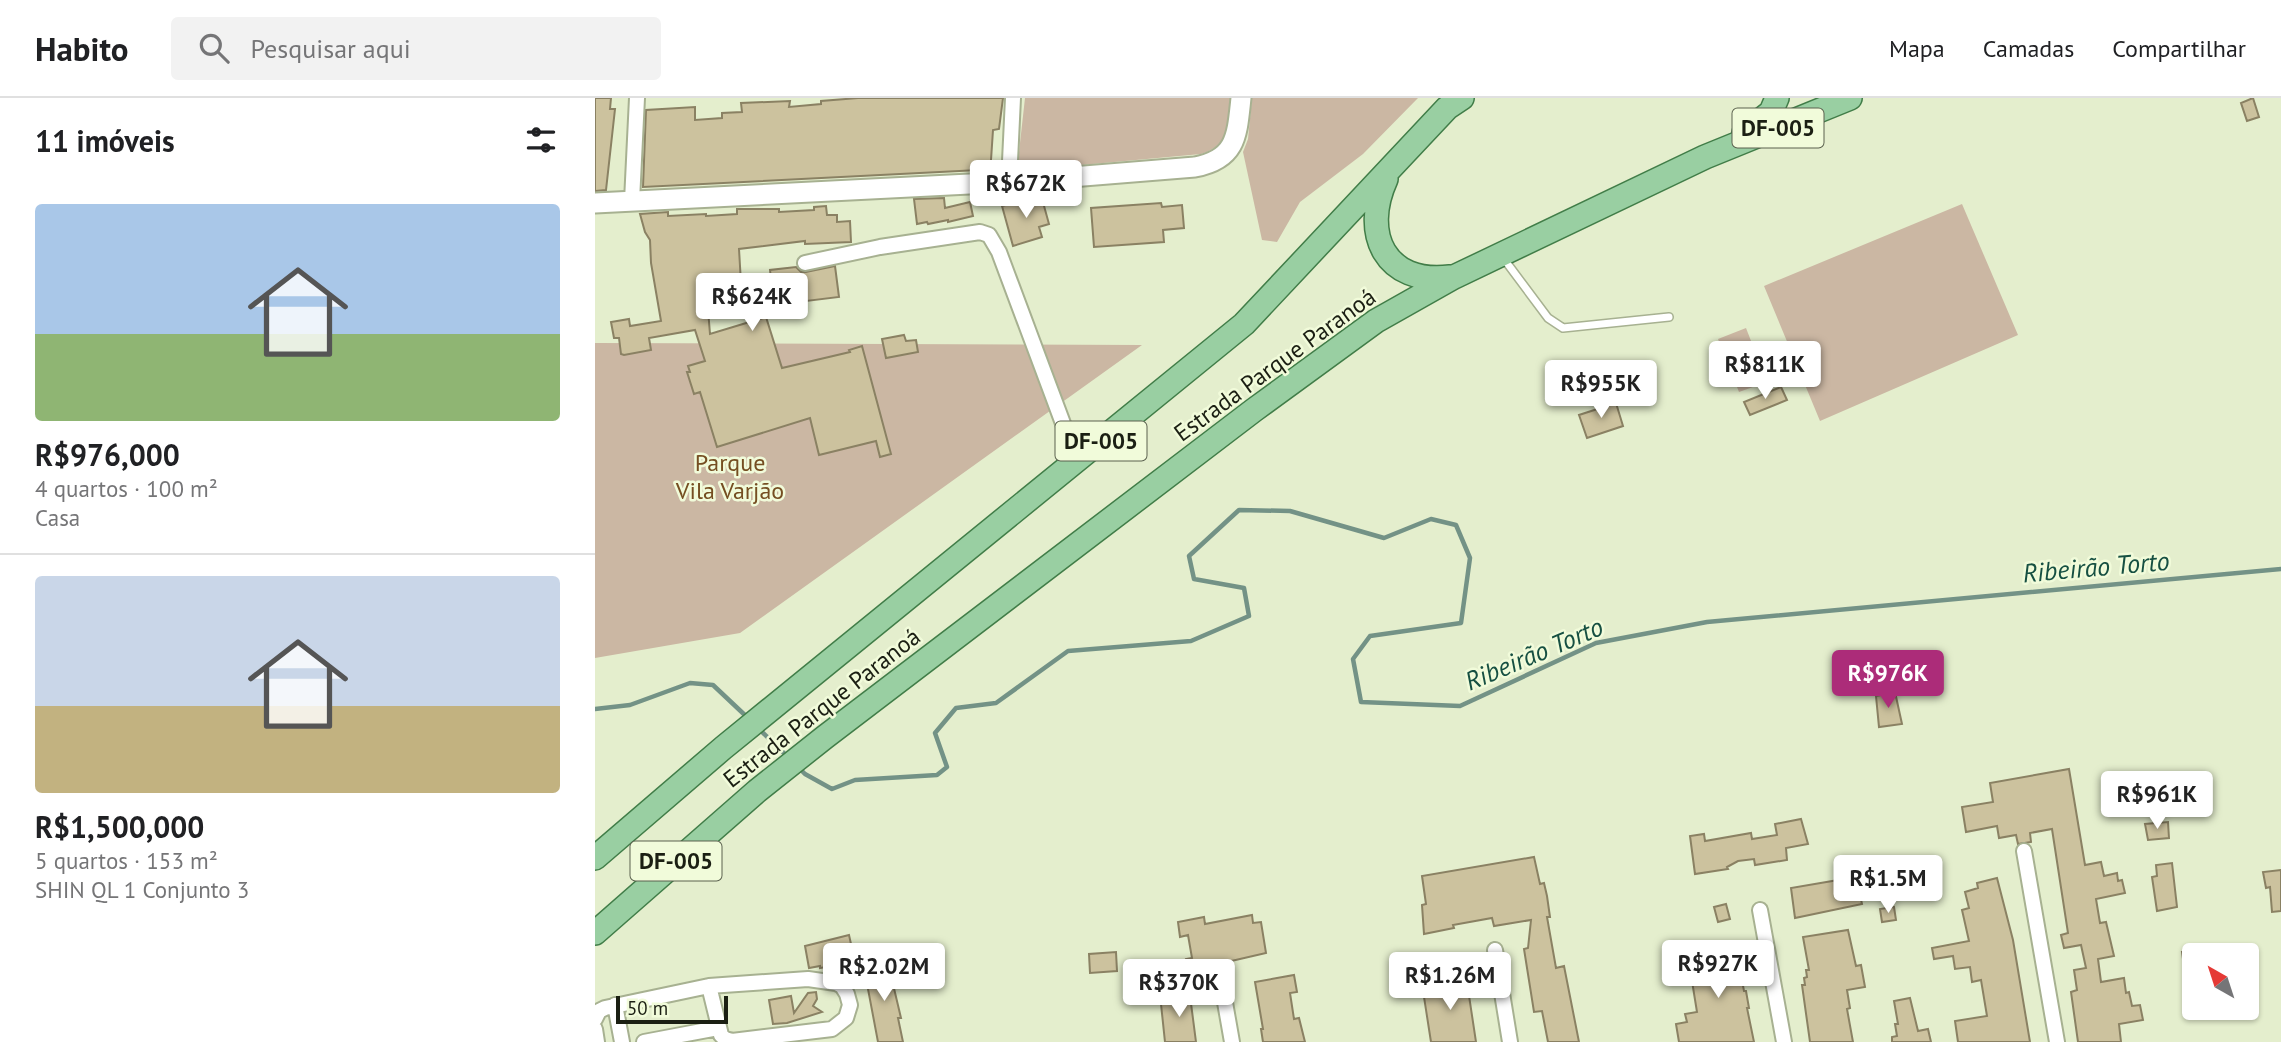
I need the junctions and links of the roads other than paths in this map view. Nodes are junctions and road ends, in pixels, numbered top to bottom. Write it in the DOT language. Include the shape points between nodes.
graph roads {
  1 [pos="637,98"];
  2 [pos="1013,98"];
  3 [pos="1241,98"];
  4 [pos="1777,98"];
  5 [pos="1850,98"];
  6 [pos="1455,101"];
  7 [pos="1705,157"];
  8 [pos="1391,167"];
  9 [pos="1009,182"];
  10 [pos="632,201"];
  11 [pos="595,203"];
  12 [pos="1501,256"];
  13 [pos="805,263"];
  14 [pos="1454,277"];
  15 [pos="1669,317"];
  16 [pos="1077,461"];
  17 [pos="2024,851"];
  18 [pos="595,858"];
  19 [pos="1760,910"];
  20 [pos="595,933"];
  21 [pos="1495,950"];
  22 [pos="709,986"];
  23 [pos="1223,991"];
  24 [pos="615,1005"];
  25 [pos="595,1019"];
  26 [pos="718,1028"];
  27 [pos="595,1029"];
  28 [pos="597,1042"];
  29 [pos="622,1042"];
  30 [pos="643,1042"];
  31 [pos="1232,1042"];
  32 [pos="1510,1042"];
  33 [pos="1784,1042"];
  34 [pos="2057,1042"];
  1 -- 10 [label="street"];
  2 -- 9 [label="street"];
  3 -- 9 [label="street" via="1237,133 1229,151 1207,164"];
  4 -- 7 [label="main road" via="1771,112 1755,126"];
  5 -- 7 [label="main road, Estrada Parque Paranoá / DF-005"];
  6 -- 8 [label="main road, Estrada Parque Paranoá / DF-005"];
  7 -- 12 [label="main road, Estrada Parque Paranoá / DF-005"];
  8 -- 14 [label="main road" via="1375,212 1381,247 1393,261 1422,278"];
  8 -- 16 [label="main road, Estrada Parque Paranoá / DF-005" via="1244,324"];
  9 -- 10 [label="street"];
  10 -- 11 [label="street"];
  12 -- 14 [label="main road, Estrada Parque Paranoá / DF-005"];
  12 -- 15 [label="lane" via="1548,318 1563,328"];
  13 -- 16 [label="street" via="880,247 980,232 989,235"];
  14 -- 20 [label="main road, Estrada Parque Paranoá / DF-005" via="1376,321 825,737"];
  16 -- 18 [label="main road, Estrada Parque Paranoá / DF-005" via="723,748"];
  17 -- 34 [label="street"];
  19 -- 33 [label="street"];
  21 -- 32 [label="street"];
  22 -- 24 [label="street"];
  22 -- 26 [label="street"];
  22 -- 26 [label="street" via="790,978 826,981 842,986 850,1005 846,1018 832,1029 732,1041"];
  23 -- 31 [label="street"];
  24 -- 25 [label="street" via="599,1011"];
  24 -- 29 [label="street"];
  26 -- 30 [label="street"];
  27 -- 28 [label="street"];
}
